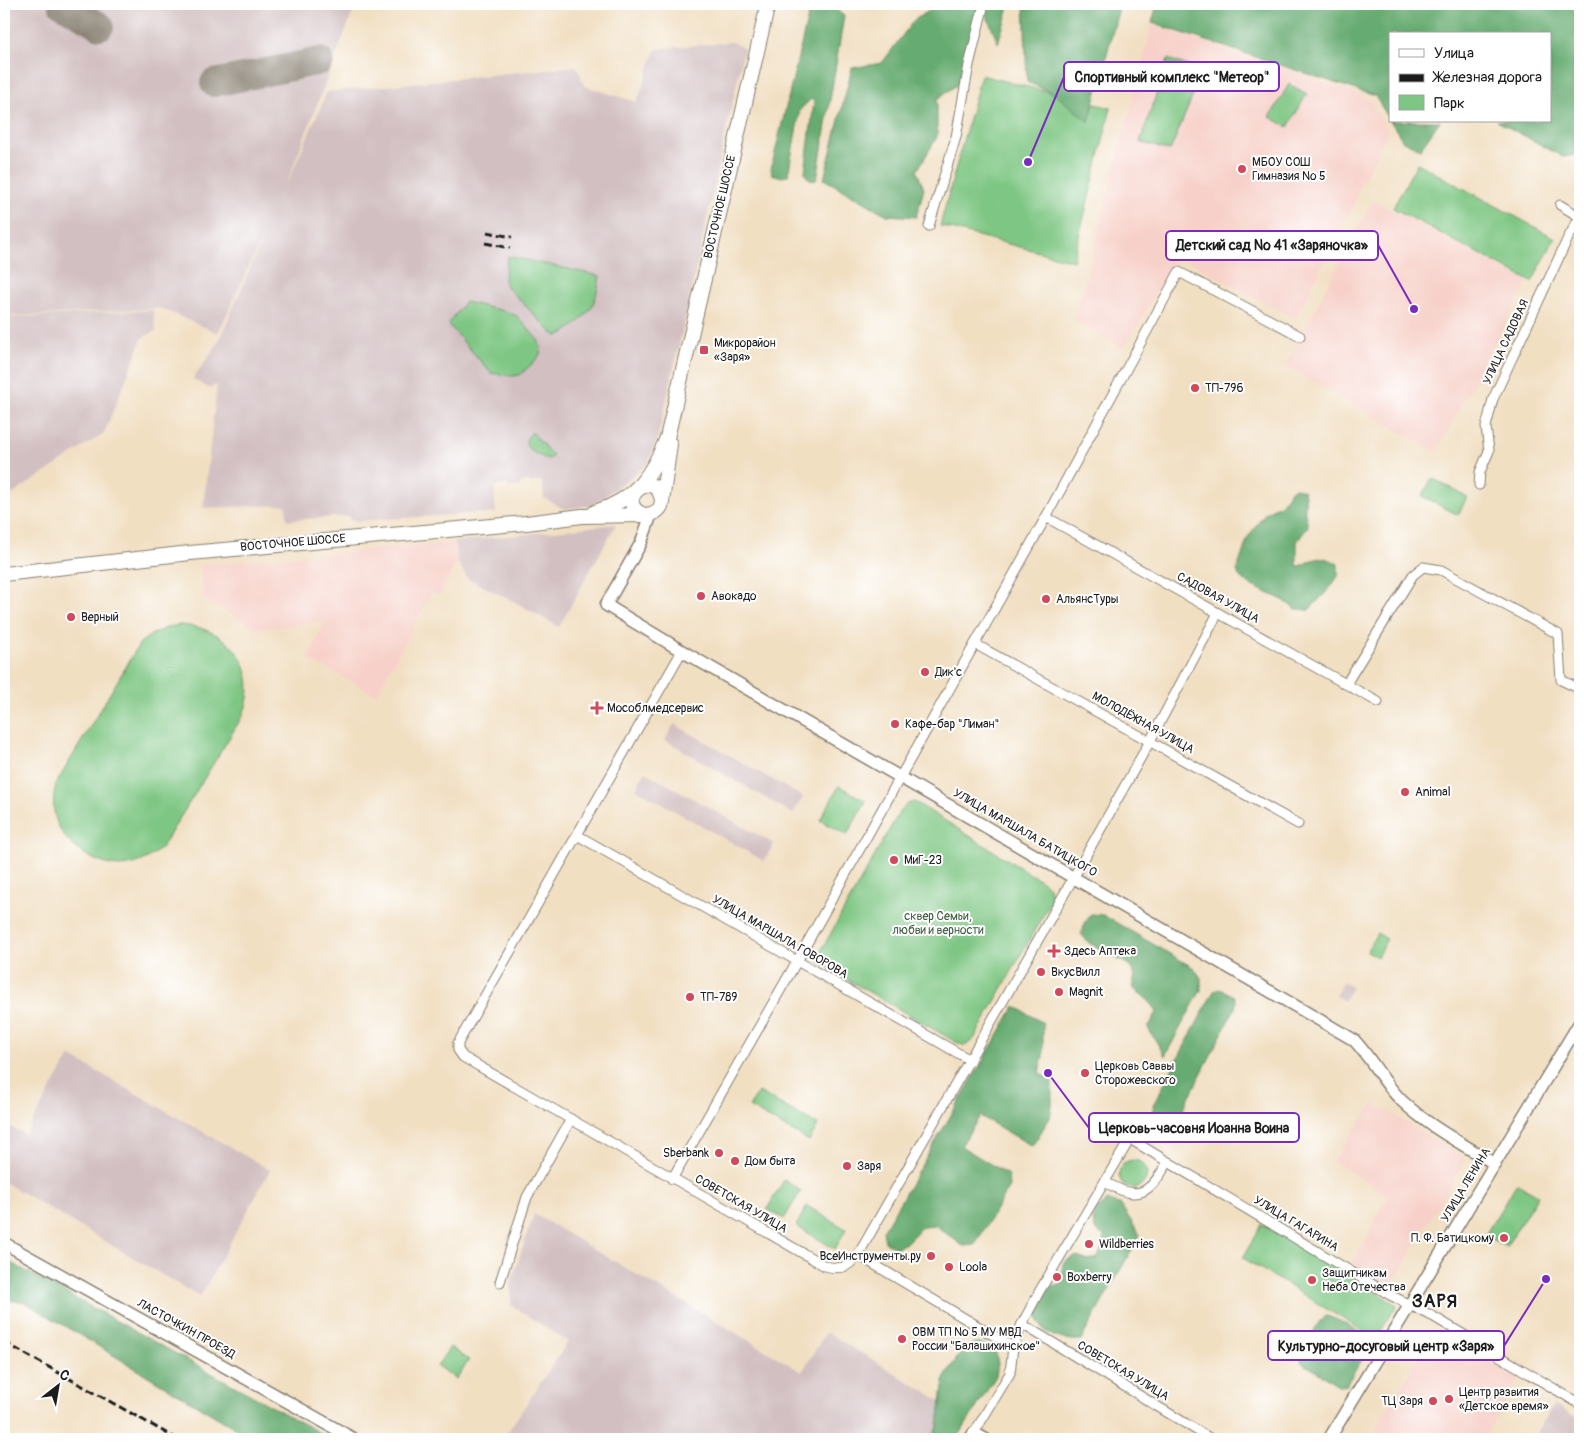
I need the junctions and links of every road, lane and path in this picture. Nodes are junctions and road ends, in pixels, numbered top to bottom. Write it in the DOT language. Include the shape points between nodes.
graph roads {
  1 [pos="768,4"];
  2 [pos="984,4"];
  3 [pos="1560,205"];
  4 [pos="1580,217"];
  5 [pos="929,226"];
  6 [pos="1300,336"];
  7 [pos="675,410"];
  8 [pos="1479,485"];
  9 [pos="638,488"];
  10 [pos="652,512"];
  11 [pos="582,516"];
  12 [pos="1046,517"];
  13 [pos="4,574"];
  14 [pos="1218,613"];
  15 [pos="975,644"];
  16 [pos="682,651"];
  17 [pos="1346,684"];
  18 [pos="1580,689"];
  19 [pos="1378,702"];
  20 [pos="1150,741"];
  21 [pos="901,776"];
  22 [pos="1298,824"];
  23 [pos="577,835"];
  24 [pos="1074,877"];
  25 [pos="797,961"];
  26 [pos="1580,1024"];
  27 [pos="970,1060"];
  28 [pos="571,1120"];
  29 [pos="1168,1162"];
  30 [pos="1495,1164"];
  31 [pos="672,1179"];
  32 [pos="1104,1182"];
  33 [pos="4,1243"];
  34 [pos="858,1255"];
  35 [pos="500,1282"];
  36 [pos="1410,1305"];
  37 [pos="1022,1324"];
  38 [pos="1013,1346"];
  39 [pos="1580,1404"];
  40 [pos="972,1436"];
  41 [pos="354,1439"];
  42 [pos="985,1439"];
  43 [pos="1211,1439"];
  44 [pos="1329,1439"];
  1 -- 7 [label="main road, ВОСТОЧНОЕ ШОССЕ"];
  2 -- 5 [label="street" via="968,65 956,137"];
  3 -- 4 [label="street, УЛИЦА САДОВАЯ"];
  4 -- 8 [label="street, УЛИЦА САДОВАЯ" via="1494,399 1486,427 1489,451 1480,472"];
  6 -- 12 [label="street" via="1179,272"];
  7 -- 9 [label="main road, ВОСТОЧНОЕ ШОССЕ" via="661,454"];
  7 -- 10 [label="main road, ВОСТОЧНОЕ ШОССЕ"];
  9 -- 10 [label="main road" via="633,495 633,506 639,513"];
  9 -- 10 [label="main road" via="648,485 660,493 662,499"];
  9 -- 11 [label="main road, ВОСТОЧНОЕ ШОССЕ" via="608,507"];
  10 -- 11 [label="main road, ВОСТОЧНОЕ ШОССЕ"];
  10 -- 16 [label="street, УЛИЦА МАРШАЛА БАТИЦКОГО" via="641,543 606,605"];
  11 -- 13 [label="main road, ВОСТОЧНОЕ ШОССЕ"];
  12 -- 14 [label="street, САДОВАЯ УЛИЦА"];
  12 -- 15 [label="street"];
  14 -- 17 [label="street, САДОВАЯ УЛИЦА"];
  14 -- 20 [label="street"];
  15 -- 20 [label="street, МОЛОДЁЖНАЯ УЛИЦА"];
  15 -- 21 [label="street"];
  16 -- 21 [label="street, УЛИЦА МАРШАЛА БАТИЦКОГО"];
  16 -- 23 [label="street"];
  17 -- 18 [label="street" via="1413,575 1423,567 1440,570 1558,634 1561,680"];
  17 -- 19 [label="street, САДОВАЯ УЛИЦА"];
  20 -- 22 [label="street, МОЛОДЁЖНАЯ УЛИЦА"];
  20 -- 24 [label="street"];
  21 -- 24 [label="street, УЛИЦА МАРШАЛА БАТИЦКОГО"];
  21 -- 25 [label="street"];
  23 -- 25 [label="street, УЛИЦА МАРШАЛА ГОВОРОВА"];
  23 -- 28 [label="street, СОВЕТСКАЯ УЛИЦА" via="458,1043 458,1050 463,1056"];
  24 -- 27 [label="street"];
  24 -- 30 [label="street, УЛИЦА МАРШАЛА БАТИЦКОГО" via="1354,1040 1403,1102 1430,1124"];
  25 -- 27 [label="street, УЛИЦА МАРШАЛА ГОВОРОВА"];
  25 -- 31 [label="street"];
  26 -- 30 [label="street, УЛИЦА ЛЕНИНА"];
  27 -- 34 [label="street"];
  28 -- 31 [label="street, СОВЕТСКАЯ УЛИЦА"];
  28 -- 35 [label="street" via="527,1197"];
  29 -- 32 [label="street" via="1157,1181 1142,1192 1123,1192"];
  29 -- 32 [label="street, УЛИЦА ГАГАРИНА" via="1130,1139"];
  29 -- 36 [label="street, УЛИЦА ГАГАРИНА"];
  30 -- 36 [label="street, УЛИЦА ЛЕНИНА"];
  31 -- 34 [label="street, СОВЕТСКАЯ УЛИЦА" via="825,1266 839,1269"];
  32 -- 37 [label="street"];
  33 -- 41 [label="street, ЛАСТОЧКИН ПРОЕЗД"];
  34 -- 38 [label="street"];
  36 -- 39 [label="street, УЛИЦА ГАГАРИНА"];
  36 -- 44 [label="street, УЛИЦА ЛЕНИНА"];
  37 -- 38 [label="street"];
  37 -- 43 [label="street, СОВЕТСКАЯ УЛИЦА"];
  38 -- 40 [label="street" via="1010,1373"];
  40 -- 42 [label="street"];
}
